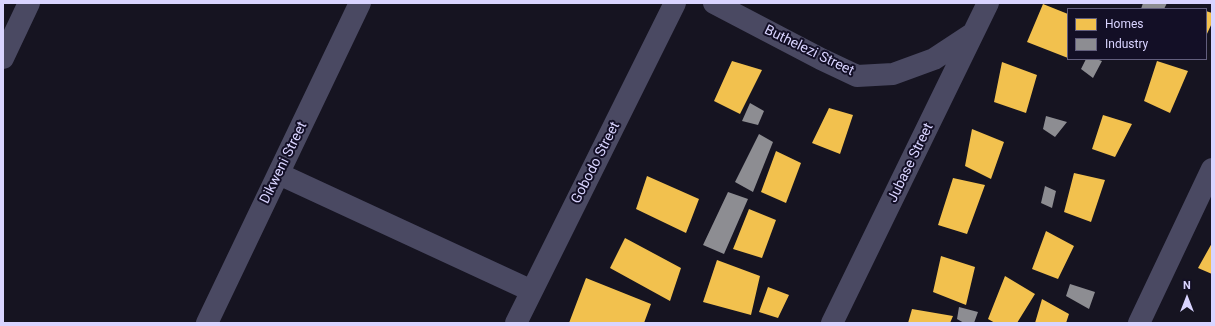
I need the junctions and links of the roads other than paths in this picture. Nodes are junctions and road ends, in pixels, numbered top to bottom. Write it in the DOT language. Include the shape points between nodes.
graph roads {
  1 [pos="29,3"];
  2 [pos="360,3"];
  3 [pos="676,3"];
  4 [pos="714,3"];
  5 [pos="988,3"];
  6 [pos="972,34"];
  7 [pos="3,58"];
  8 [pos="1212,169"];
  9 [pos="279,174"];
  10 [pos="532,291"];
  11 [pos="207,323"];
  12 [pos="516,323"];
  13 [pos="832,323"];
  14 [pos="1139,323"];
  1 -- 7 [label="street"];
  2 -- 9 [label="street, Dikweni Street"];
  3 -- 10 [label="street, Gobodo Street"];
  4 -- 6 [label="street, Buthelezi Street" via="857,76 893,74 934,59"];
  5 -- 6 [label="street, Jubase Street"];
  6 -- 13 [label="street, Jubase Street" via="938,110"];
  8 -- 14 [label="street"];
  9 -- 10 [label="street"];
  9 -- 11 [label="street, Dikweni Street"];
  10 -- 12 [label="street, Gobodo Street"];
}
